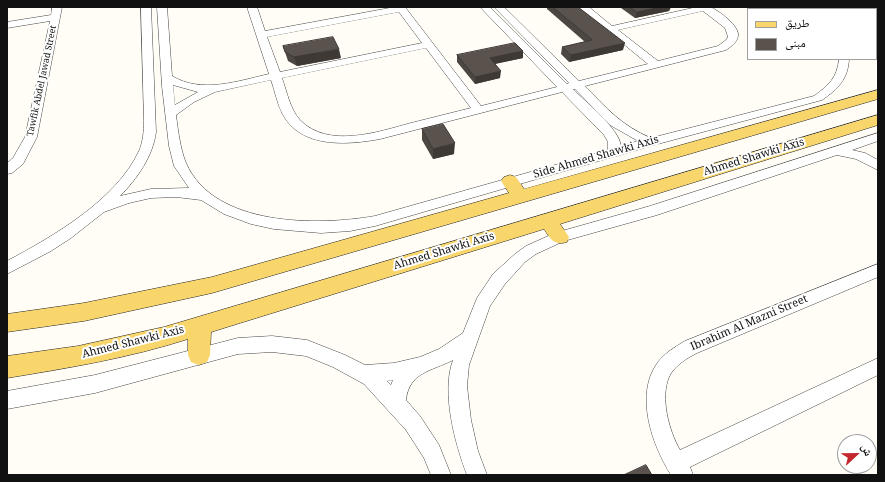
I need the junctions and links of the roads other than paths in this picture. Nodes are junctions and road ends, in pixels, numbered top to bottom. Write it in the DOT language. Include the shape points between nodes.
graph roads {
  1 [pos="146,7"];
  2 [pos="252,7"];
  3 [pos="485,7"];
  4 [pos="499,7"];
  5 [pos="583,7"];
  6 [pos="401,8"];
  7 [pos="704,8"];
  8 [pos="56,12"];
  9 [pos="162,13"];
  10 [pos="147,22"];
  11 [pos="7,25"];
  12 [pos="610,29"];
  13 [pos="262,35"];
  14 [pos="428,45"];
  15 [pos="844,60"];
  16 [pos="656,65"];
  17 [pos="275,76"];
  18 [pos="167,78"];
  19 [pos="579,85"];
  20 [pos="565,88"];
  21 [pos="214,89"];
  22 [pos="878,94"];
  23 [pos="825,103"];
  24 [pos="478,110"];
  25 [pos="170,114"];
  26 [pos="878,120"];
  27 [pos="874,138"];
  28 [pos="720,139"];
  29 [pos="650,142"];
  30 [pos="682,150"];
  31 [pos="834,150"];
  32 [pos="878,151"];
  33 [pos="615,152"];
  34 [pos="746,160"];
  35 [pos="878,166"];
  36 [pos="7,170"];
  37 [pos="707,172"];
  38 [pos="510,182"];
  39 [pos="203,195"];
  40 [pos="520,197"];
  41 [pos="97,209"];
  42 [pos="547,220"];
  43 [pos="378,229"];
  44 [pos="560,237"];
  45 [pos="7,268"];
  46 [pos="878,270"];
  47 [pos="7,323"];
  48 [pos="200,325"];
  49 [pos="469,339"];
  50 [pos="200,355"];
  51 [pos="438,359"];
  52 [pos="460,365"];
  53 [pos="878,366"];
  54 [pos="7,368"];
  55 [pos="413,369"];
  56 [pos="365,374"];
  57 [pos="7,400"];
  58 [pos="396,403"];
  59 [pos="679,469"];
  60 [pos="441,475"];
  61 [pos="477,475"];
  1 -- 10 [label="street"];
  2 -- 13 [label="street"];
  3 -- 20 [label="street"];
  4 -- 19 [label="street"];
  5 -- 12 [label="street"];
  6 -- 13 [label="street"];
  6 -- 14 [label="street"];
  7 -- 12 [label="street"];
  7 -- 16 [label="street" via="730,26 734,38 730,44"];
  8 -- 11 [label="street"];
  8 -- 36 [label="street, Tawfik Abdel Jawad Street" via="31,137 18,161"];
  9 -- 10 [label="street"];
  9 -- 18 [label="street"];
  10 -- 41 [label="street" via="149,135 145,150 136,167 119,188"];
  12 -- 16 [label="street"];
  13 -- 17 [label="street"];
  14 -- 17 [label="street"];
  14 -- 24 [label="street"];
  15 -- 23 [label="street" via="842,71 829,90"];
  16 -- 19 [label="street"];
  17 -- 21 [label="street"];
  17 -- 24 [label="street" via="294,123 321,137 340,140 360,139"];
  18 -- 21 [label="street" via="186,87"];
  18 -- 25 [label="street"];
  19 -- 20 [label="street"];
  19 -- 29 [label="street" via="614,122"];
  20 -- 24 [label="street"];
  20 -- 33 [label="street" via="609,133 614,142"];
  21 -- 25 [label="street" via="190,100"];
  22 -- 23 [label="main road"];
  23 -- 28 [label="main road"];
  23 -- 29 [label="street, Side Ahmed Shawki Axis"];
  25 -- 39 [label="street" via="180,165"];
  26 -- 34 [label="main road, Ahmed Shawki Axis"];
  27 -- 31 [label="street"];
  27 -- 32 [label="street" via="871,143"];
  28 -- 30 [label="main road"];
  28 -- 34 [label="main road" via="718,145 725,154"];
  29 -- 33 [label="street, Side Ahmed Shawki Axis"];
  30 -- 37 [label="main road" via="699,157"];
  30 -- 40 [label="main road"];
  31 -- 35 [label="street" via="860,156"];
  31 -- 44 [label="street" via="652,211"];
  33 -- 38 [label="street, Side Ahmed Shawki Axis"];
  34 -- 37 [label="main road, Ahmed Shawki Axis"];
  37 -- 42 [label="main road, Ahmed Shawki Axis"];
  38 -- 40 [label="main road"];
  38 -- 43 [label="street, Side Ahmed Shawki Axis"];
  39 -- 41 [label="street" via="184,191 164,191 143,194"];
  39 -- 43 [label="street, Side Ahmed Shawki Axis" via="228,210 282,225"];
  40 -- 43 [label="main road"];
  41 -- 45 [label="street" via="56,240"];
  42 -- 44 [label="main road"];
  42 -- 48 [label="main road, Ahmed Shawki Axis"];
  43 -- 47 [label="main road" via="212,285 32,321"];
  44 -- 49 [label="street" via="520,258 499,279 483,303"];
  46 -- 59 [label="street, Ibrahim Al Mazni Street" via="691,347 667,364 659,378 656,400 660,424"];
  48 -- 50 [label="main road"];
  48 -- 54 [label="main road, Ahmed Shawki Axis" via="164,337"];
  49 -- 51 [label="street"];
  49 -- 52 [label="street"];
  50 -- 56 [label="street" via="238,346 272,344 307,348"];
  50 -- 57 [label="street" via="95,384"];
  51 -- 52 [label="street"];
  51 -- 55 [label="street"];
  52 -- 61 [label="street" via="458,386 461,420"];
  53 -- 59 [label="street"];
  55 -- 56 [label="street"];
  55 -- 58 [label="street" via="402,381"];
  56 -- 58 [label="street"];
  58 -- 60 [label="street" via="432,452"];
}
